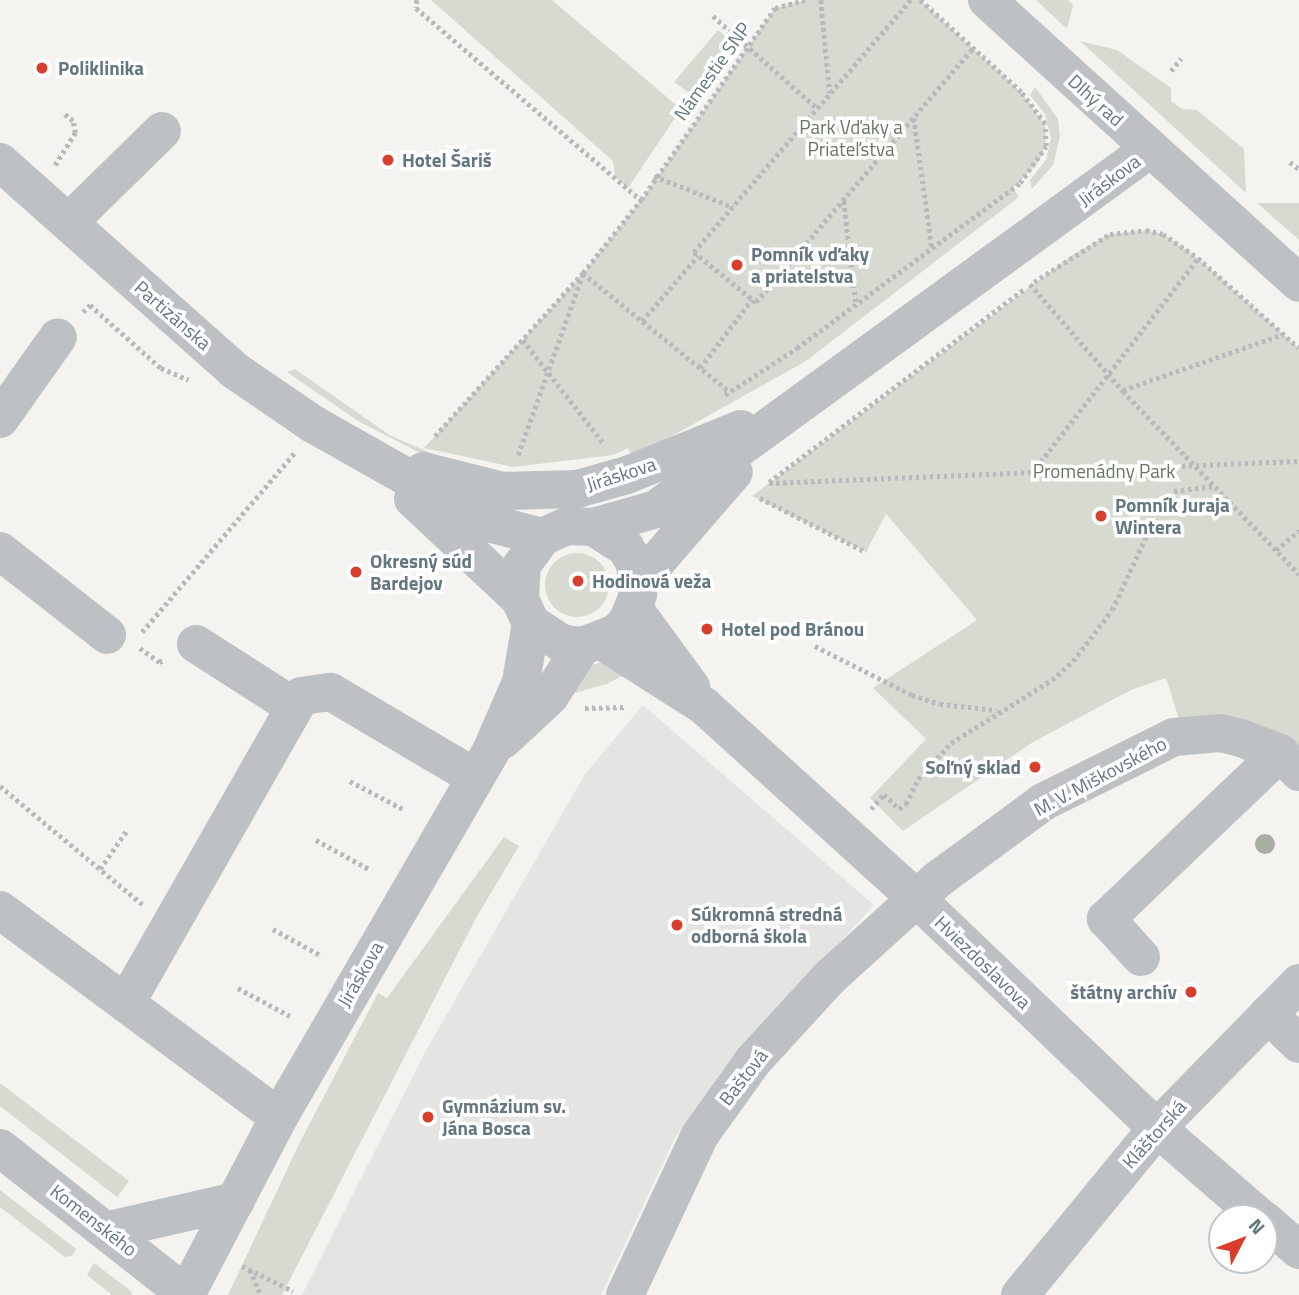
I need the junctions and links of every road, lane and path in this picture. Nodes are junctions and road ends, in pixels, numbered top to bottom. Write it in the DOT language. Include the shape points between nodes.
graph roads {
  1 [pos="417,0"];
  2 [pos="805,0"];
  3 [pos="821,0"];
  4 [pos="911,0"];
  5 [pos="920,0"];
  6 [pos="987,0"];
  7 [pos="713,16"];
  8 [pos="746,47"];
  9 [pos="973,48"];
  10 [pos="1181,58"];
  11 [pos="1171,71"];
  12 [pos="830,95"];
  13 [pos="818,108"];
  14 [pos="64,114"];
  15 [pos="914,118"];
  16 [pos="162,131"];
  17 [pos="1150,149"];
  18 [pos="0,162"];
  19 [pos="1290,162"];
  20 [pos="53,169"];
  21 [pos="1299,169"];
  22 [pos="654,176"];
  23 [pos="641,200"];
  24 [pos="843,200"];
  25 [pos="733,207"];
  26 [pos="69,222"];
  27 [pos="932,247"];
  28 [pos="699,255"];
  29 [pos="1198,258"];
  30 [pos="583,273"];
  31 [pos="1299,283"];
  32 [pos="1030,284"];
  33 [pos="752,299"];
  34 [pos="856,304"];
  35 [pos="642,321"];
  36 [pos="1284,334"];
  37 [pos="58,337"];
  38 [pos="523,340"];
  39 [pos="1299,348"];
  40 [pos="700,368"];
  41 [pos="550,372"];
  42 [pos="1110,373"];
  43 [pos="1124,391"];
  44 [pos="730,392"];
  45 [pos="720,398"];
  46 [pos="795,407"];
  47 [pos="0,419"];
  48 [pos="433,438"];
  49 [pos="298,449"];
  50 [pos="359,451"];
  51 [pos="613,455"];
  52 [pos="1299,461"];
  53 [pos="1197,465"];
  54 [pos="513,467"];
  55 [pos="1032,473"];
  56 [pos="768,483"];
  57 [pos="1214,486"];
  58 [pos="593,527"];
  59 [pos="1299,531"];
  60 [pos="542,537"];
  61 [pos="1276,550"];
  62 [pos="0,551"];
  63 [pos="866,552"];
  64 [pos="1299,574"];
  65 [pos="637,595"];
  66 [pos="526,611"];
  67 [pos="120,639"];
  68 [pos="196,644"];
  69 [pos="592,644"];
  70 [pos="815,646"];
  71 [pos="293,706"];
  72 [pos="704,706"];
  73 [pos="998,710"];
  74 [pos="1290,763"];
  75 [pos="483,764"];
  76 [pos="350,782"];
  77 [pos="0,786"];
  78 [pos="405,810"];
  79 [pos="871,810"];
  80 [pos="127,830"];
  81 [pos="316,840"];
  82 [pos="100,869"];
  83 [pos="369,869"];
  84 [pos="915,897"];
  85 [pos="0,910"];
  86 [pos="169,926"];
  87 [pos="273,929"];
  88 [pos="322,956"];
  89 [pos="1141,957"];
  90 [pos="1299,983"];
  91 [pos="239,988"];
  92 [pos="126,1003"];
  93 [pos="1268,1014"];
  94 [pos="290,1017"];
  95 [pos="1299,1044"];
  96 [pos="279,1117"];
  97 [pos="1157,1128"];
  98 [pos="0,1148"];
  99 [pos="236,1201"];
  100 [pos="1246,1204"];
  101 [pos="109,1230"];
  102 [pos="1278,1232"];
  103 [pos="1299,1250"];
  104 [pos="238,1264"];
  105 [pos="250,1270"];
  106 [pos="293,1291"];
  107 [pos="187,1295"];
  108 [pos="261,1295"];
  109 [pos="625,1295"];
  110 [pos="1020,1295"];
  1 -- 23 [label="path" via="416,8"];
  2 -- 8 [label="path, Námestie SNP" via="775,8"];
  3 -- 12 [label="path"];
  4 -- 12 [label="path"];
  5 -- 9 [label="path"];
  6 -- 17 [label="street, Dlhý rad"];
  7 -- 8 [label="path"];
  8 -- 13 [label="path"];
  8 -- 22 [label="path, Námestie SNP"];
  9 -- 15 [label="path"];
  9 -- 27 [label="path" via="1021,92 1045,124 1046,146 1020,183"];
  10 -- 11 [label="path"];
  12 -- 13 [label="path"];
  13 -- 25 [label="path"];
  14 -- 20 [label="path" via="73,121 75,133"];
  15 -- 24 [label="path"];
  15 -- 27 [label="path"];
  16 -- 26 [label="street"];
  17 -- 31 [label="street, Dlhý rad"];
  17 -- 46 [label="street, Jiráskova"];
  18 -- 26 [label="street, Partizánska"];
  19 -- 21 [label="path"];
  22 -- 23 [label="path, Námestie SNP"];
  22 -- 25 [label="path"];
  23 -- 30 [label="path, Námestie SNP"];
  24 -- 33 [label="path" via="756,302"];
  24 -- 34 [label="path"];
  25 -- 28 [label="path" via="694,252"];
  26 -- 50 [label="street, Partizánska" via="234,370"];
  27 -- 34 [label="path"];
  28 -- 33 [label="path"];
  28 -- 35 [label="path"];
  29 -- 32 [label="path" via="1163,234 1127,231 1093,242"];
  29 -- 36 [label="path"];
  29 -- 42 [label="path"];
  30 -- 35 [label="path"];
  30 -- 38 [label="path, Námestie SNP"];
  30 -- 41 [label="path"];
  32 -- 42 [label="path"];
  32 -- 56 [label="path"];
  33 -- 40 [label="path"];
  34 -- 44 [label="path"];
  35 -- 40 [label="path"];
  36 -- 39 [label="path"];
  36 -- 43 [label="path"];
  37 -- 47 [label="street"];
  38 -- 41 [label="path"];
  38 -- 48 [label="path, Námestie SNP"];
  40 -- 44 [label="path"];
  41 -- 51 [label="path"];
  41 -- 54 [label="path"];
  42 -- 43 [label="path"];
  42 -- 55 [label="path"];
  43 -- 53 [label="path"];
  44 -- 45 [label="path"];
  46 -- 50 [label="street, Jiráskova" via="627,475 577,489 503,491"];
  46 -- 58 [label="street, Jiráskova" via="656,509"];
  46 -- 65 [label="street, Jiráskova" via="675,536"];
  49 -- 67 [label="path"];
  50 -- 60 [label="street, Partizánska" via="488,523"];
  50 -- 66 [label="street, Partizánska"];
  52 -- 53 [label="path"];
  53 -- 55 [label="path"];
  53 -- 57 [label="path"];
  55 -- 56 [label="path"];
  56 -- 63 [label="path" via="752,495"];
  57 -- 61 [label="path"];
  57 -- 73 [label="path" via="1174,491 1163,500 1130,578 1092,638 1052,680"];
  58 -- 60 [label="street" via="567,526"];
  58 -- 65 [label="street" via="625,547"];
  59 -- 61 [label="path"];
  60 -- 66 [label="street" via="522,565"];
  61 -- 64 [label="path"];
  62 -- 67 [label="street"];
  65 -- 69 [label="street" via="627,622"];
  65 -- 72 [label="street, Hviezdoslavova"];
  66 -- 69 [label="street" via="554,640"];
  66 -- 75 [label="street, Jiráskova" via="521,682"];
  68 -- 71 [label="street"];
  69 -- 72 [label="street, Hviezdoslavova"];
  69 -- 75 [label="street, Jiráskova" via="550,696"];
  70 -- 73 [label="path" via="912,695 950,706"];
  71 -- 75 [label="street" via="301,696 331,692"];
  71 -- 86 [label="street"];
  72 -- 84 [label="street, Hviezdoslavova"];
  73 -- 79 [label="path" via="932,762 906,804 899,809 884,794"];
  74 -- 84 [label="street, M. V. Miškovského" via="1220,733 1154,743 1043,802"];
  74 -- 89 [label="street" via="1105,919"];
  75 -- 96 [label="street, Jiráskova"];
  76 -- 78 [label="path"];
  77 -- 82 [label="path"];
  80 -- 82 [label="path"];
  81 -- 83 [label="path"];
  82 -- 86 [label="path"];
  84 -- 97 [label="street, Hviezdoslavova"];
  84 -- 109 [label="street, Baštová" via="829,978 753,1061 700,1135"];
  85 -- 92 [label="street"];
  86 -- 92 [label="street"];
  87 -- 88 [label="path"];
  90 -- 93 [label="street, Kláštorská"];
  91 -- 94 [label="path"];
  92 -- 96 [label="street"];
  93 -- 95 [label="street"];
  93 -- 97 [label="street, Kláštorská"];
  96 -- 99 [label="street, Jiráskova"];
  97 -- 100 [label="street, Hviezdoslavova"];
  97 -- 110 [label="street, Kláštorská"];
  98 -- 101 [label="street, Komenského"];
  99 -- 101 [label="street"];
  99 -- 107 [label="street, Jiráskova"];
  101 -- 107 [label="street, Komenského"];
  102 -- 103 [label="street, Hviezdoslavova"];
  104 -- 105 [label="path"];
  105 -- 106 [label="path"];
  105 -- 108 [label="path"];
}
